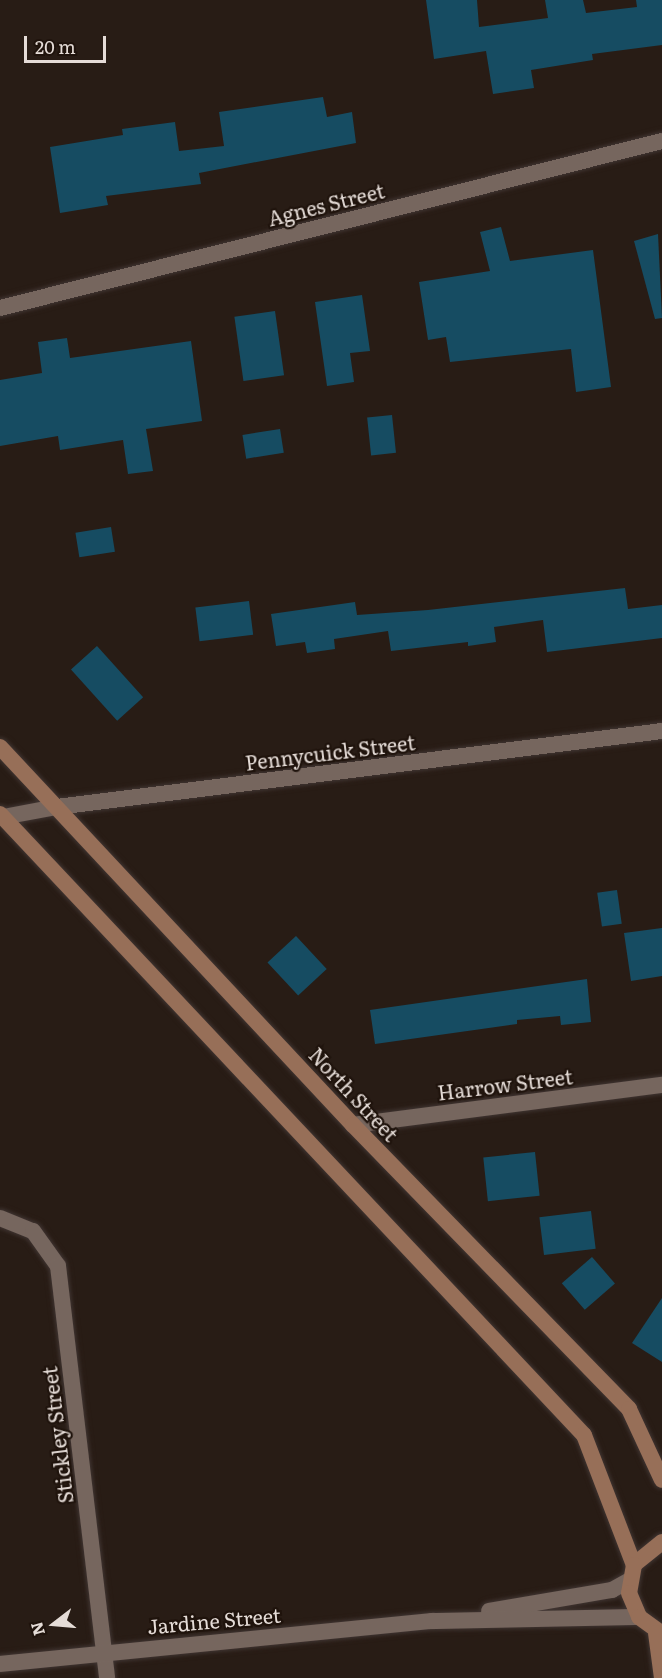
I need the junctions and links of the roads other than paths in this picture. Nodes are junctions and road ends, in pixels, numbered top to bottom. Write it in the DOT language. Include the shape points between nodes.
graph roads {
  1 [pos="662,141"];
  2 [pos="0,308"];
  3 [pos="662,731"];
  4 [pos="0,747"];
  5 [pos="57,807"];
  6 [pos="2,816"];
  7 [pos="662,1084"];
  8 [pos="353,1125"];
  9 [pos="0,1218"];
  10 [pos="662,1480"];
  11 [pos="662,1542"];
  12 [pos="632,1572"];
  13 [pos="639,1617"];
  14 [pos="432,1621"];
  15 [pos="659,1633"];
  16 [pos="103,1651"];
  17 [pos="0,1664"];
  18 [pos="107,1678"];
  19 [pos="662,1678"];
  1 -- 2 [label="street, Agnes Street"];
  3 -- 5 [label="street, Pennycuick Street"];
  4 -- 5 [label="main road, North Street"];
  5 -- 6 [label="street, Pennycuick Street"];
  5 -- 8 [label="main road, North Street"];
  6 -- 12 [label="main road" via="584,1435"];
  7 -- 8 [label="street, Harrow Street"];
  8 -- 10 [label="main road, North Street" via="629,1409"];
  9 -- 16 [label="street, Stickley Street" via="33,1231 58,1266"];
  11 -- 12 [label="main road"];
  12 -- 13 [label="main road" via="631,1599"];
  12 -- 14 [label="street, Jardine Street" via="612,1590"];
  13 -- 14 [label="street, Jardine Street"];
  13 -- 15 [label="main road"];
  14 -- 16 [label="street, Jardine Street"];
  15 -- 19 [label="main road"];
  16 -- 17 [label="street, Jardine Street"];
  16 -- 18 [label="street, Stickley Street"];
}
